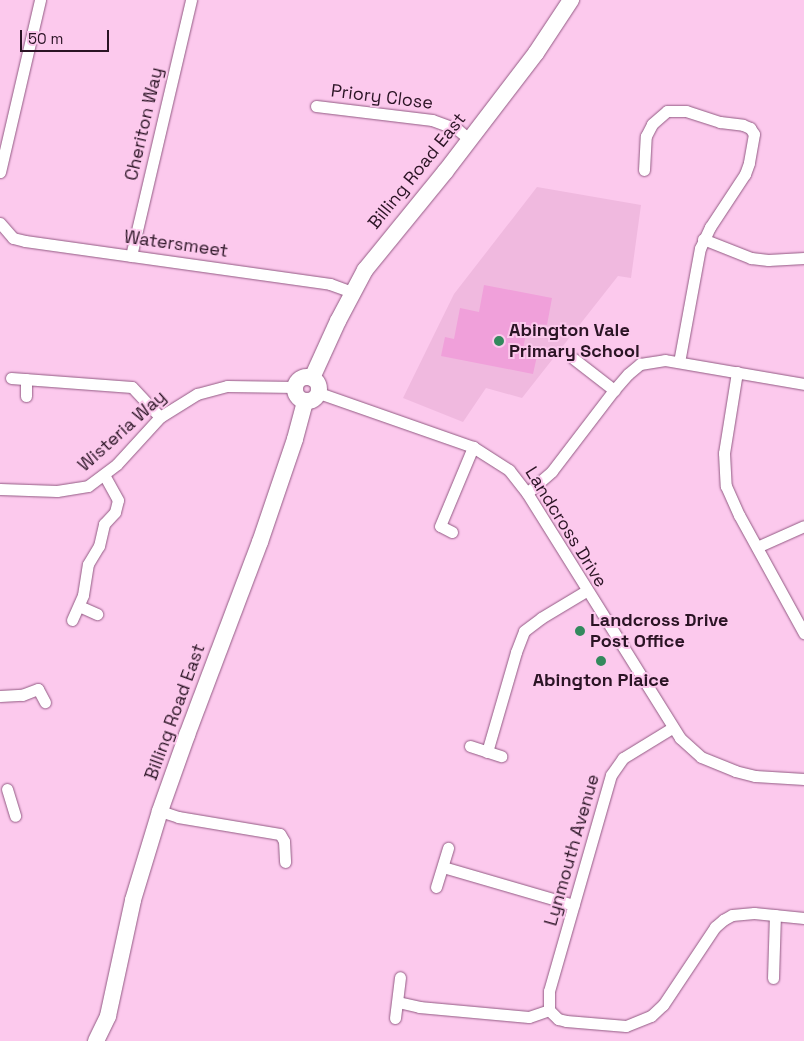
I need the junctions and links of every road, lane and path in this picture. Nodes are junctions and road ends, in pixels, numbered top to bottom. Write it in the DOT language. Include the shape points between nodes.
graph roads {
  1 [pos="40,0"];
  2 [pos="191,0"];
  3 [pos="572,0"];
  4 [pos="316,106"];
  5 [pos="469,139"];
  6 [pos="644,170"];
  7 [pos="0,172"];
  8 [pos="0,223"];
  9 [pos="703,239"];
  10 [pos="131,256"];
  11 [pos="804,258"];
  12 [pos="352,292"];
  13 [pos="574,359"];
  14 [pos="679,362"];
  15 [pos="737,372"];
  16 [pos="11,378"];
  17 [pos="26,379"];
  18 [pos="804,384"];
  19 [pos="316,386"];
  20 [pos="296,387"];
  21 [pos="614,390"];
  22 [pos="26,396"];
  23 [pos="305,401"];
  24 [pos="160,417"];
  25 [pos="473,447"];
  26 [pos="104,475"];
  27 [pos="0,489"];
  28 [pos="527,493"];
  29 [pos="804,526"];
  30 [pos="452,532"];
  31 [pos="757,547"];
  32 [pos="586,591"];
  33 [pos="80,606"];
  34 [pos="97,614"];
  35 [pos="72,620"];
  36 [pos="804,633"];
  37 [pos="0,696"];
  38 [pos="45,702"];
  39 [pos="672,728"];
  40 [pos="470,746"];
  41 [pos="487,752"];
  42 [pos="501,756"];
  43 [pos="804,778"];
  44 [pos="7,789"];
  45 [pos="5,804"];
  46 [pos="160,811"];
  47 [pos="15,816"];
  48 [pos="448,848"];
  49 [pos="285,862"];
  50 [pos="443,867"];
  51 [pos="436,887"];
  52 [pos="574,905"];
  53 [pos="775,915"];
  54 [pos="804,918"];
  55 [pos="400,977"];
  56 [pos="774,978"];
  57 [pos="398,1002"];
  58 [pos="549,1010"];
  59 [pos="395,1018"];
  60 [pos="96,1041"];
  1 -- 7 [label="street"];
  2 -- 10 [label="street, Cheriton Way"];
  3 -- 5 [label="street, Billing Road East" via="536,53"];
  4 -- 5 [label="street, Priory Close" via="432,120 457,129"];
  5 -- 12 [label="street, Billing Road East" via="378,251"];
  6 -- 9 [label="street" via="646,136 652,124 667,111 686,111 750,128 754,134 745,174"];
  8 -- 10 [label="street, Watersmeet" via="14,238 25,241"];
  9 -- 11 [label="street" via="750,258"];
  9 -- 14 [label="street" via="697,256"];
  10 -- 12 [label="street, Watersmeet" via="330,284"];
  12 -- 19 [label="street, Billing Road East"];
  13 -- 21 [label="street"];
  14 -- 15 [label="street"];
  14 -- 21 [label="street" via="655,360 640,364"];
  15 -- 18 [label="street"];
  15 -- 31 [label="street" via="724,453 724,477 735,507"];
  16 -- 17 [label="street"];
  17 -- 22 [label="street"];
  17 -- 24 [label="street" via="132,387"];
  19 -- 20 [label="street" via="305,377"];
  19 -- 23 [label="street" via="316,398"];
  19 -- 25 [label="street, Landcross Drive"];
  20 -- 23 [label="street" via="296,393"];
  20 -- 24 [label="street, Wisteria Way" via="250,385 213,389 181,402"];
  21 -- 28 [label="street" via="552,471"];
  23 -- 46 [label="street, Billing Road East" via="296,439 260,542"];
  24 -- 26 [label="street, Wisteria Way"];
  25 -- 28 [label="street, Landcross Drive" via="509,470"];
  25 -- 30 [label="street" via="434,523"];
  26 -- 27 [label="street, Wisteria Way" via="88,486 57,491"];
  26 -- 33 [label="street" via="118,500 88,564"];
  28 -- 32 [label="street, Landcross Drive"];
  29 -- 31 [label="street"];
  31 -- 36 [label="street"];
  32 -- 39 [label="street, Landcross Drive"];
  32 -- 41 [label="street" via="524,632"];
  33 -- 34 [label="street"];
  33 -- 35 [label="street"];
  37 -- 38 [label="street" via="38,690"];
  39 -- 43 [label="street, Landcross Drive" via="695,752 724,768 755,776"];
  39 -- 52 [label="street, Lynmouth Avenue" via="623,758 616,767 609,780"];
  40 -- 41 [label="street"];
  41 -- 42 [label="street"];
  44 -- 45 [label="street"];
  45 -- 47 [label="street"];
  46 -- 49 [label="street" via="178,817 280,834 284,841"];
  46 -- 60 [label="street, Billing Road East" via="133,900 108,1016"];
  48 -- 50 [label="street"];
  50 -- 51 [label="street"];
  50 -- 52 [label="street"];
  52 -- 58 [label="street, Lynmouth Avenue" via="549,991"];
  53 -- 54 [label="street"];
  53 -- 56 [label="street"];
  53 -- 58 [label="street" via="741,913 723,920 712,931 663,1005 641,1022 613,1027 583,1024 558,1019"];
  55 -- 57 [label="street"];
  57 -- 58 [label="street" via="419,1007 529,1017"];
  57 -- 59 [label="street"];
}
